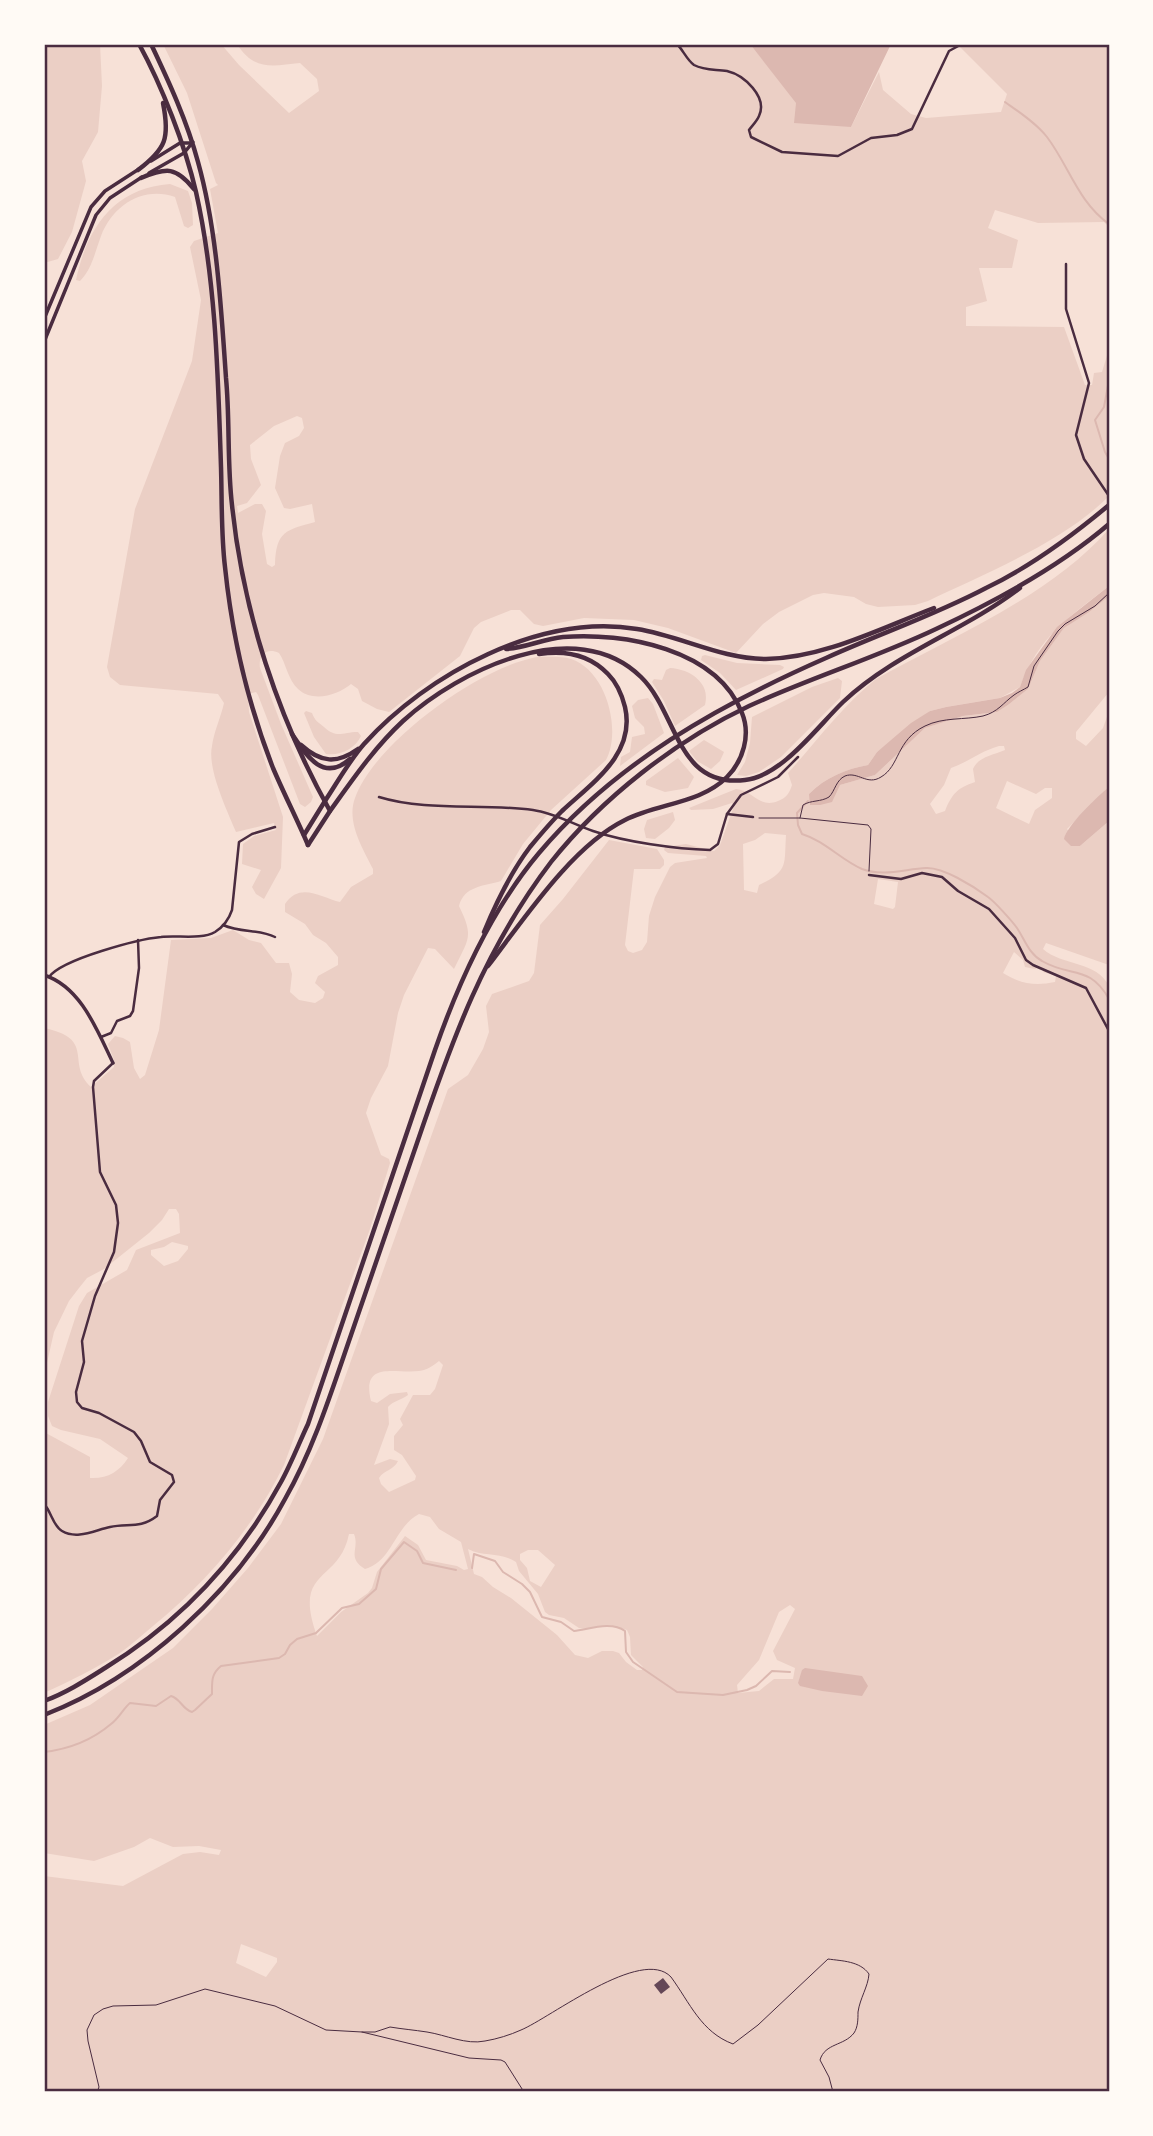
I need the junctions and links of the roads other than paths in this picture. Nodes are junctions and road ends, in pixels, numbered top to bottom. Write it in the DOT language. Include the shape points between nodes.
graph roads {
  1 [pos="139,44"];
  2 [pos="151,44"];
  3 [pos="677,44"];
  4 [pos="962,44"];
  5 [pos="161,92"];
  6 [pos="192,142"];
  7 [pos="180,143"];
  8 [pos="184,153"];
  9 [pos="138,170"];
  10 [pos="141,178"];
  11 [pos="196,191"];
  12 [pos="1066,264"];
  13 [pos="44,319"];
  14 [pos="44,342"];
  15 [pos="1109,496"];
  16 [pos="1109,505"];
  17 [pos="1109,524"];
  18 [pos="1031,579"];
  19 [pos="987,588"];
  20 [pos="504,649"];
  21 [pos="518,657"];
  22 [pos="292,734"];
  23 [pos="363,746"];
  24 [pos="358,751"];
  25 [pos="798,757"];
  26 [pos="379,797"];
  27 [pos="325,801"];
  28 [pos="330,811"];
  29 [pos="727,814"];
  30 [pos="753,817"];
  31 [pos="275,827"];
  32 [pos="303,835"];
  33 [pos="869,874"];
  34 [pos="223,925"];
  35 [pos="275,937"];
  36 [pos="138,940"];
  37 [pos="475,955"];
  38 [pos="44,975"];
  39 [pos="50,976"];
  40 [pos="479,978"];
  41 [pos="1109,1031"];
  42 [pos="101,1037"];
  43 [pos="113,1063"];
  44 [pos="44,1504"];
  45 [pos="44,1701"];
  46 [pos="44,1715"];
  47 [pos="362,2032"];
  48 [pos="97,2092"];
  49 [pos="524,2092"];
  50 [pos="833,2092"];
  1 -- 5 [label="main road"];
  2 -- 6 [label="main road"];
  3 -- 4 [label="street" via="696,66 728,71 755,90 760,115 749,130 751,137 782,152 838,156 871,138 912,130 949,51"];
  5 -- 7 [label="main road"];
  5 -- 9 [label="main road" via="165,141"];
  6 -- 7 [label="main road"];
  6 -- 8 [label="main road"];
  6 -- 22 [label="main road" via="217,275 236,540 257,635"];
  7 -- 8 [label="main road"];
  7 -- 9 [label="main road"];
  8 -- 10 [label="main road"];
  8 -- 11 [label="main road"];
  9 -- 13 [label="main road" via="105,191 91,207"];
  10 -- 11 [label="main road" via="175,172"];
  10 -- 14 [label="main road" via="110,198 96,215"];
  11 -- 32 [label="main road" via="211,290 224,565 233,625 263,740"];
  12 -- 15 [label="street" via="1066,309 1089,383 1076,435 1084,459"];
  16 -- 19 [label="main road"];
  17 -- 18 [label="main road"];
  18 -- 21 [label="main road" via="995,607 878,674 779,765 745,780 713,776 694,764 648,685 612,656 568,647"];
  18 -- 40 [label="main road" via="936,629 719,722 642,774 553,860 500,936"];
  19 -- 20 [label="main road" via="836,645 793,656 734,656 618,627 564,630 533,636"];
  19 -- 37 [label="main road" via="697,721 631,768 563,826 538,854 502,904"];
  20 -- 23 [label="main road" via="433,685"];
  20 -- 40 [label="main road" via="590,636 669,650 725,684 744,718 746,739 734,769 714,788 627,819 591,843 527,914"];
  21 -- 28 [label="main road" via="467,678 416,710 370,756"];
  21 -- 37 [label="main road" via="571,653 597,664 619,690 626,732 611,765 560,813 524,856"];
  22 -- 23 [label="main road" via="310,752 328,761"];
  22 -- 24 [label="main road" via="308,758 320,766 337,767"];
  22 -- 27 [label="main road"];
  23 -- 24 [label="main road"];
  24 -- 27 [label="main road"];
  25 -- 29 [label="street" via="778,777 741,795"];
  26 -- 29 [label="street" via="401,804 535,811 625,839 706,850 718,844"];
  27 -- 28 [label="main road"];
  27 -- 32 [label="main road"];
  28 -- 32 [label="main road" via="308,845"];
  29 -- 30 [label="street"];
  31 -- 34 [label="street" via="239,842 232,910"];
  33 -- 41 [label="street" via="901,880 922,873 943,877 989,909 1033,965 1086,988"];
  34 -- 35 [label="street"];
  34 -- 36 [label="street" via="207,934"];
  36 -- 39 [label="street"];
  36 -- 42 [label="street" via="133,1011"];
  37 -- 45 [label="main road" via="435,1050 308,1423 282,1480 215,1578 159,1632 83,1682"];
  38 -- 39 [label="main road"];
  39 -- 42 [label="main road" via="75,995"];
  40 -- 46 [label="main road" via="446,1057 331,1394 284,1502 234,1575 188,1623 123,1673"];
  42 -- 43 [label="main road"];
  43 -- 44 [label="street" via="93,1087 100,1172 118,1212 118,1232 87,1321 76,1396 82,1408 134,1432 150,1462 172,1475 174,1482 160,1500 157,1516 130,1527 67,1533 59,1529"];
  47 -- 48 [label="lane" via="326,2030 275,2006 205,1989 156,2005 103,2009 94,2015 87,2030"];
  47 -- 49 [label="lane" via="469,2058 501,2060"];
  47 -- 50 [label="lane" via="390,2027 482,2042 522,2030 607,1982 639,1970 656,1970 671,1977 703,2024 733,2045 828,1959 852,1963 869,1974 855,2031 821,2055"];
}
